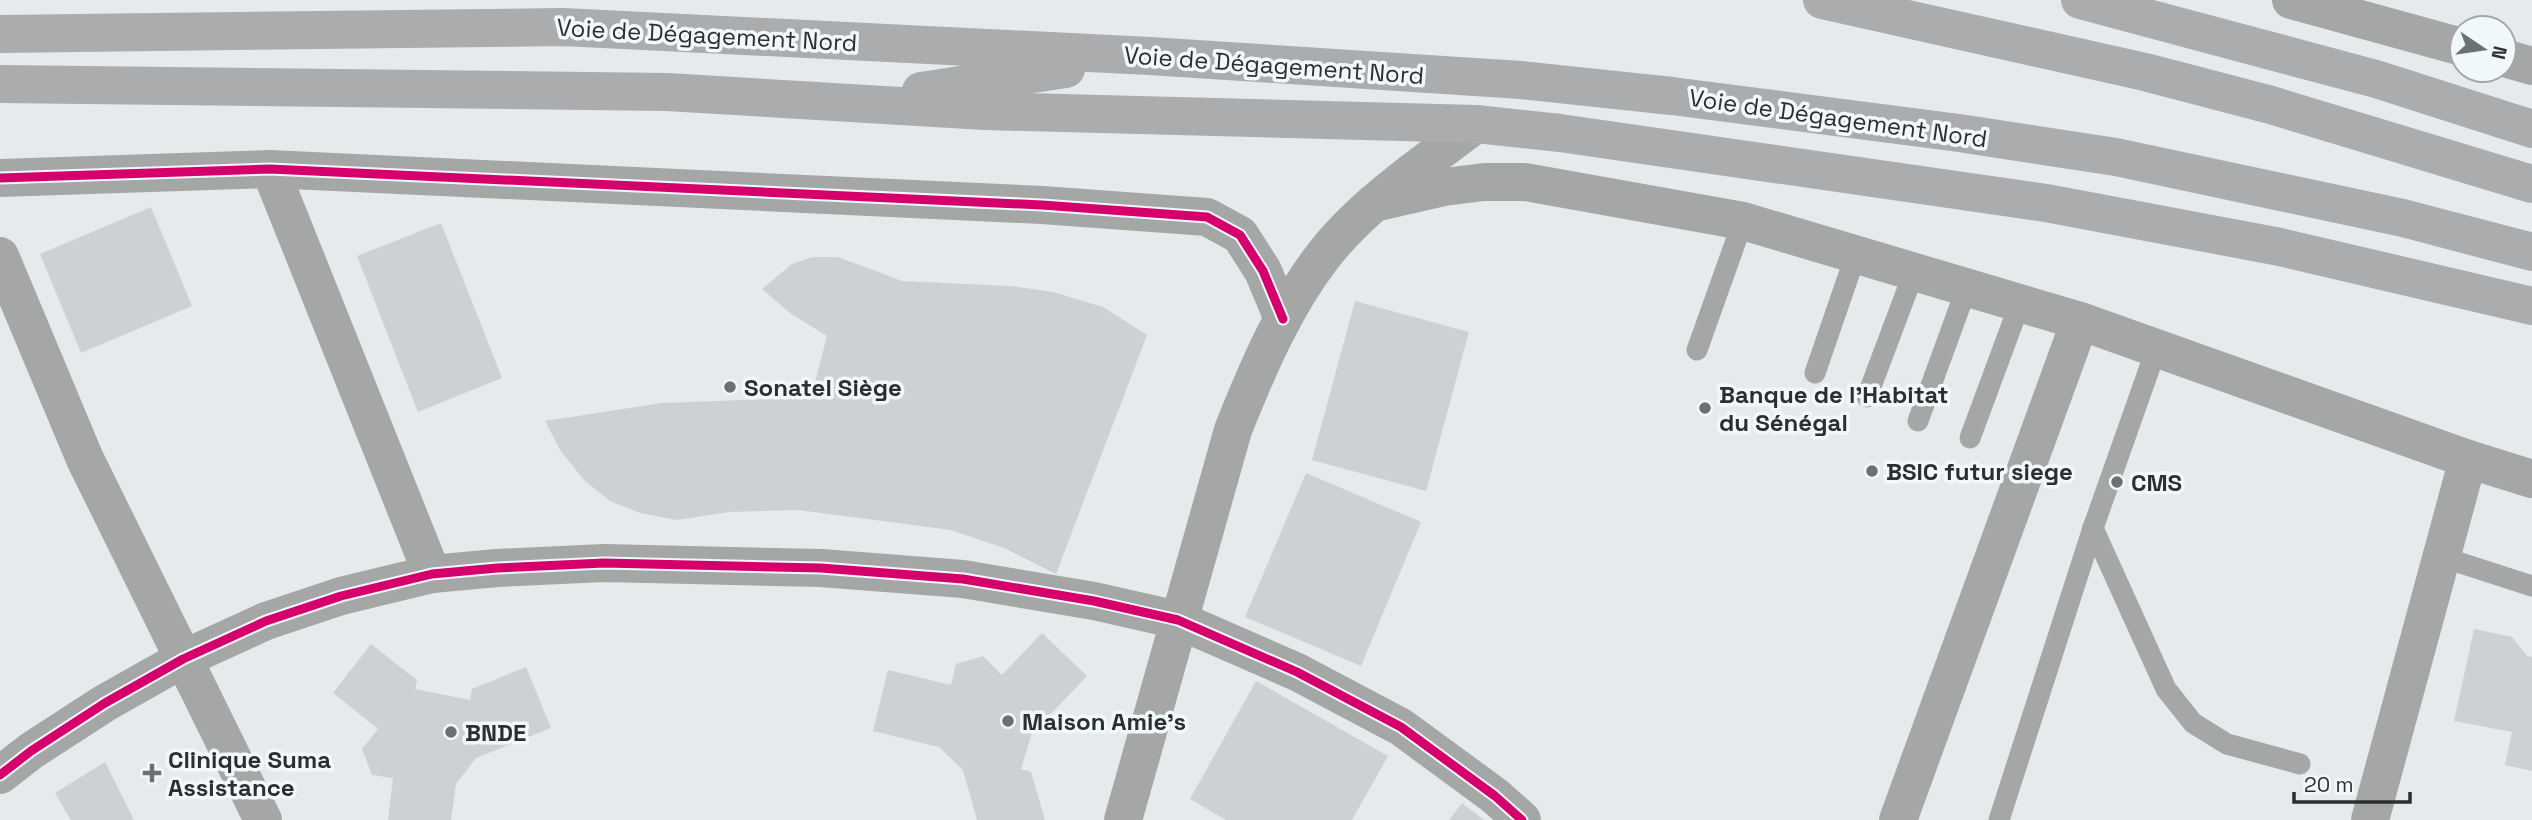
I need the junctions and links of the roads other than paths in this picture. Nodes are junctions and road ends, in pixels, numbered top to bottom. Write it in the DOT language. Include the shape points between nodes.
graph roads {
  1 [pos="2080,0"];
  2 [pos="2291,0"];
  3 [pos="1837,3"];
  4 [pos="0,34"];
  5 [pos="2448,43"];
  6 [pos="1150,56"];
  7 [pos="0,84"];
  8 [pos="843,103"];
  9 [pos="1476,124"];
  10 [pos="2532,129"];
  11 [pos="270,169"];
  12 [pos="0,178"];
  13 [pos="2532,184"];
  14 [pos="1374,203"];
  15 [pos="1743,221"];
  16 [pos="2532,252"];
  17 [pos="1856,254"];
  18 [pos="0,256"];
  19 [pos="1914,272"];
  20 [pos="1967,287"];
  21 [pos="2020,303"];
  22 [pos="2532,306"];
  23 [pos="1283,320"];
  24 [pos="2080,321"];
  25 [pos="2157,347"];
  26 [pos="1697,350"];
  27 [pos="1815,373"];
  28 [pos="1867,397"];
  29 [pos="1918,421"];
  30 [pos="1970,438"];
  31 [pos="2468,459"];
  32 [pos="2532,479"];
  33 [pos="2092,528"];
  34 [pos="2442,557"];
  35 [pos="432,574"];
  36 [pos="2532,586"];
  37 [pos="1178,620"];
  38 [pos="183,659"];
  39 [pos="2300,764"];
  40 [pos="0,775"];
  41 [pos="263,820"];
  42 [pos="1123,820"];
  43 [pos="1522,820"];
  44 [pos="1898,820"];
  45 [pos="2000,820"];
  46 [pos="2370,820"];
  1 -- 10 [label="highway" via="2364,75"];
  2 -- 5 [label="street"];
  3 -- 13 [label="highway" via="2145,72"];
  4 -- 6 [label="highway, Voie de Dégagement Nord" via="563,27"];
  6 -- 8 [label="highway"];
  6 -- 16 [label="highway, Voie de Dégagement Nord" via="1521,79 1959,133 2116,157 2403,218"];
  7 -- 8 [label="highway" via="667,92"];
  8 -- 9 [label="highway"];
  9 -- 14 [label="street"];
  9 -- 22 [label="highway" via="2046,203 2280,247"];
  11 -- 12 [label="street"];
  11 -- 23 [label="street" via="1042,205 1207,217 1240,235 1263,271"];
  11 -- 35 [label="street"];
  14 -- 15 [label="street" via="1444,187 1525,183"];
  14 -- 23 [label="street" via="1324,255"];
  15 -- 17 [label="street"];
  15 -- 26 [label="lane"];
  17 -- 19 [label="street"];
  17 -- 27 [label="lane"];
  18 -- 38 [label="street" via="85,459"];
  19 -- 20 [label="street"];
  19 -- 28 [label="lane"];
  20 -- 21 [label="street"];
  20 -- 29 [label="lane"];
  21 -- 24 [label="street"];
  21 -- 30 [label="lane"];
  23 -- 37 [label="street" via="1233,430"];
  24 -- 25 [label="street"];
  24 -- 44 [label="street"];
  25 -- 31 [label="street"];
  25 -- 33 [label="lane"];
  31 -- 32 [label="street"];
  31 -- 34 [label="street"];
  33 -- 39 [label="lane" via="2166,689 2193,723 2227,744"];
  33 -- 45 [label="lane"];
  34 -- 36 [label="lane"];
  34 -- 46 [label="street"];
  35 -- 37 [label="street" via="604,563 821,568 962,579"];
  35 -- 38 [label="street" via="341,596 266,621"];
  37 -- 42 [label="street"];
  37 -- 43 [label="street" via="1297,673 1401,727"];
  38 -- 40 [label="street" via="106,703"];
  38 -- 41 [label="street"];
}
